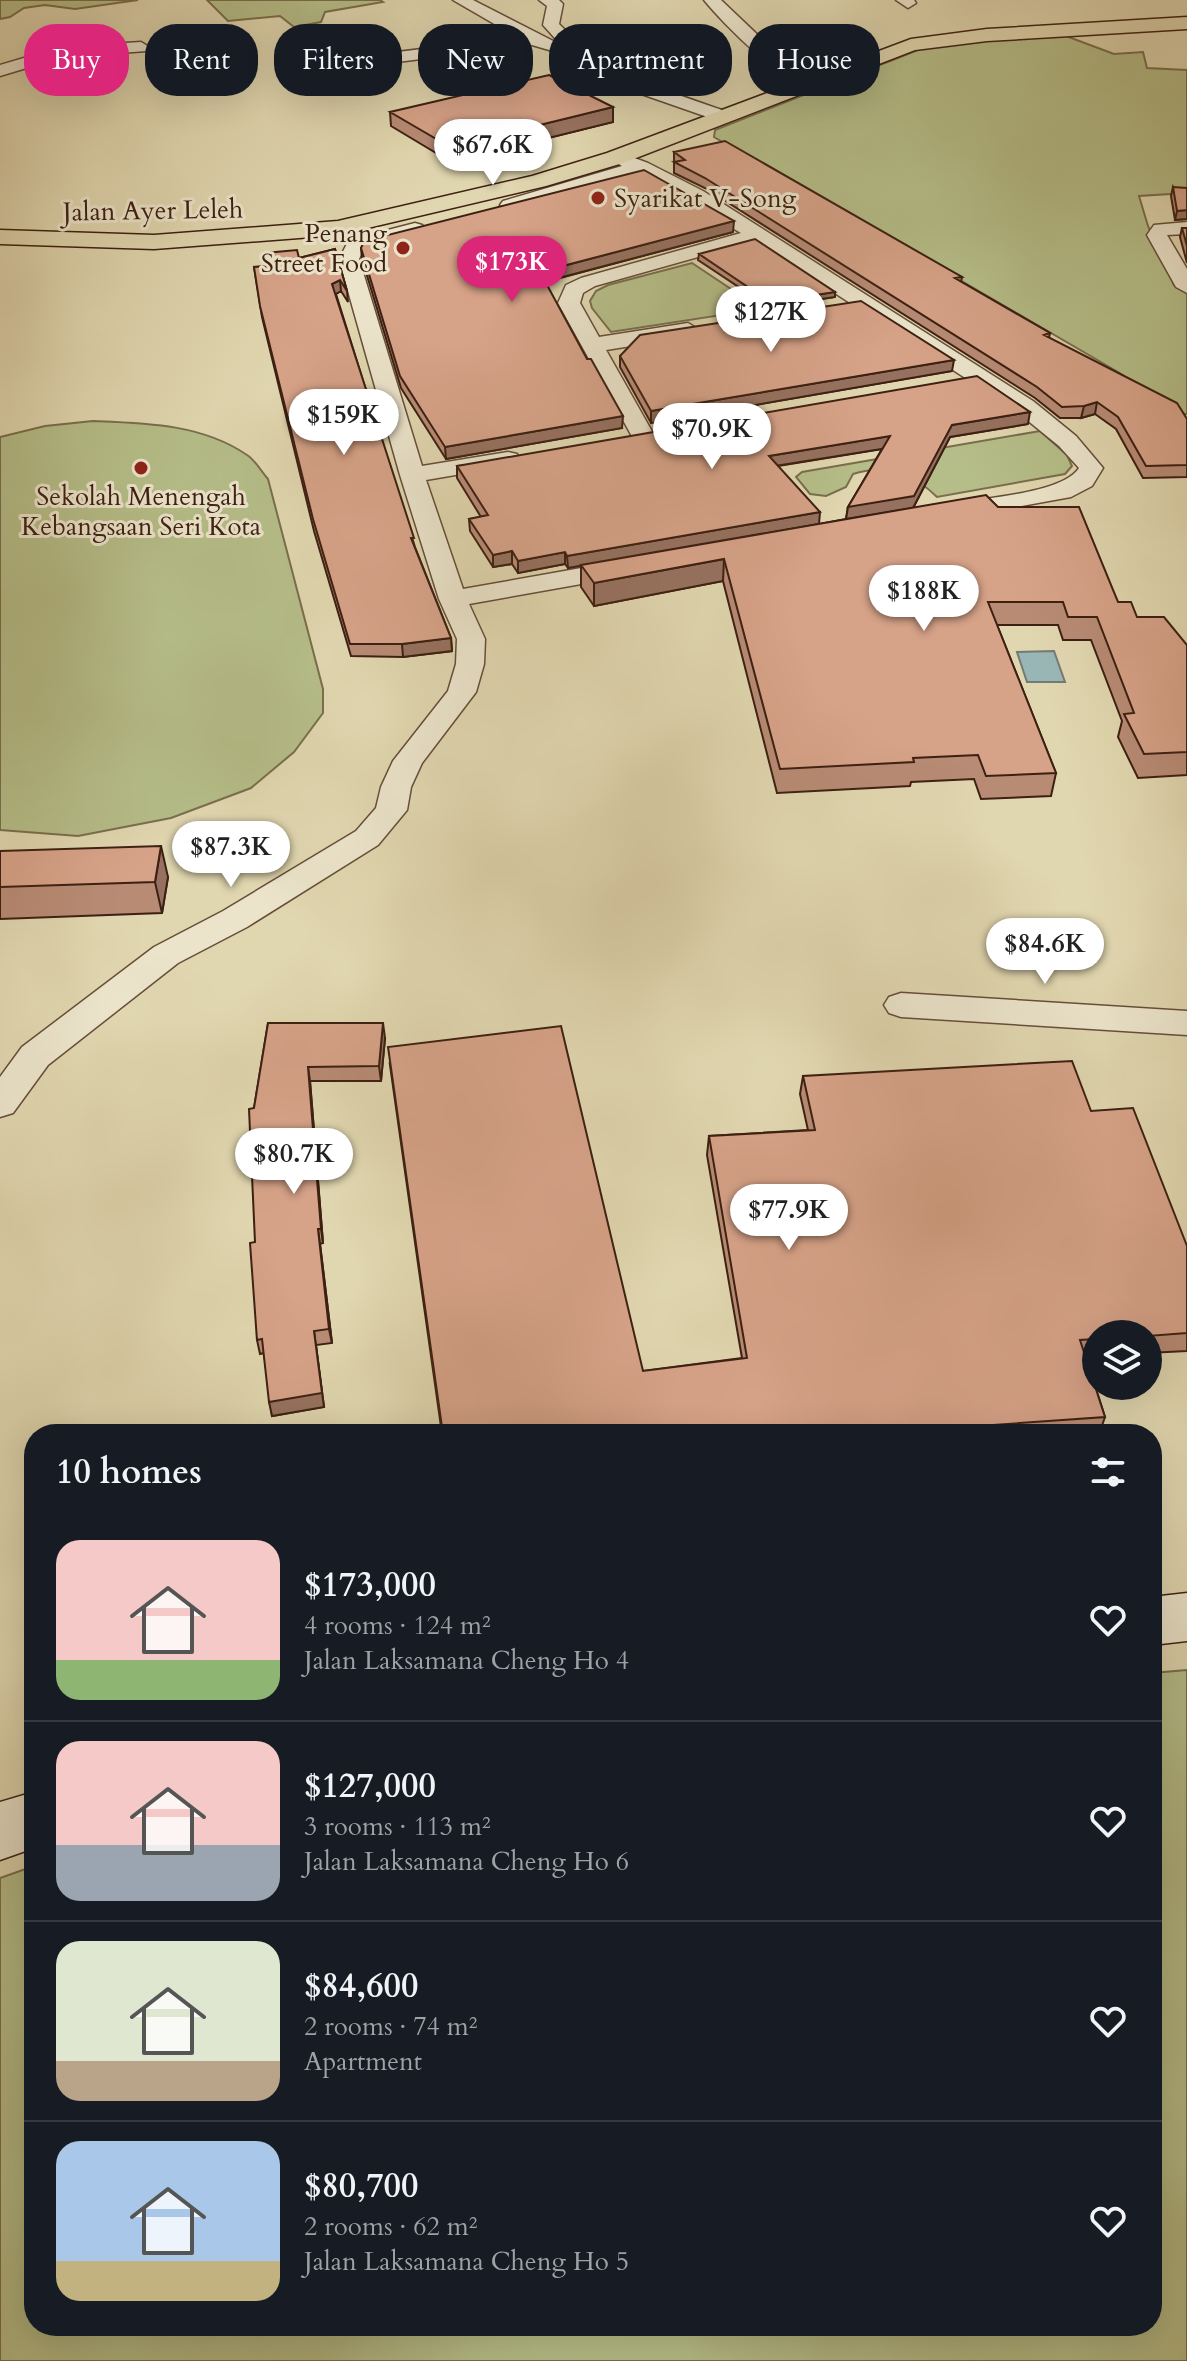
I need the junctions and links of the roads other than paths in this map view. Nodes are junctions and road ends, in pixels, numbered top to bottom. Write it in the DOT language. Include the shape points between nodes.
graph roads {
  1 [pos="461,0"];
  2 [pos="547,0"];
  3 [pos="712,0"];
  4 [pos="1187,23"];
  5 [pos="551,24"];
  6 [pos="748,35"];
  7 [pos="534,40"];
  8 [pos="141,47"];
  9 [pos="549,47"];
  10 [pos="402,56"];
  11 [pos="880,56"];
  12 [pos="0,71"];
  13 [pos="665,96"];
  14 [pos="773,96"];
  15 [pos="722,116"];
  16 [pos="615,158"];
  17 [pos="641,167"];
  18 [pos="1187,228"];
  19 [pos="755,235"];
  20 [pos="0,237"];
  21 [pos="1187,287"];
  22 [pos="864,302"];
  23 [pos="834,307"];
  24 [pos="713,326"];
  25 [pos="592,345"];
  26 [pos="980,376"];
  27 [pos="950,381"];
  28 [pos="670,430"];
  29 [pos="642,435"];
  30 [pos="611,440"];
  31 [pos="535,454"];
  32 [pos="412,475"];
  33 [pos="914,517"];
  34 [pos="660,562"];
  35 [pos="453,599"];
  36 [pos="901,1005"];
  37 [pos="1187,1023"];
  38 [pos="0,1104"];
  39 [pos="1187,1617"];
  40 [pos="1162,1620"];
  41 [pos="24,1823"];
  42 [pos="0,1831"];
  1 -- 7 [label="street"];
  2 -- 5 [label="street" via="555,4"];
  3 -- 6 [label="street"];
  4 -- 11 [label="main road, Jalan Ayer Leleh" via="940,39"];
  7 -- 9 [label="street"];
  7 -- 10 [label="street"];
  8 -- 12 [label="street" via="61,52"];
  13 -- 15 [label="street"];
  14 -- 15 [label="main road, Jalan Ayer Leleh"];
  15 -- 16 [label="main road, Jalan Ayer Leleh"];
  16 -- 17 [label="street"];
  16 -- 20 [label="main road, Jalan Ayer Leleh" via="338,228 154,242"];
  17 -- 19 [label="street"];
  17 -- 32 [label="street" via="356,244 349,259"];
  18 -- 21 [label="street" via="1161,229 1157,235"];
  19 -- 22 [label="street"];
  19 -- 25 [label="street" via="578,286 569,303"];
  22 -- 23 [label="street"];
  22 -- 26 [label="street"];
  24 -- 25 [label="street"];
  25 -- 29 [label="street"];
  26 -- 27 [label="street"];
  26 -- 33 [label="street" via="1077,448 1091,468 1083,481 1062,492"];
  28 -- 29 [label="street"];
  29 -- 30 [label="street"];
  31 -- 32 [label="street"];
  32 -- 35 [label="street"];
  34 -- 35 [label="street"];
  35 -- 38 [label="street" via="471,639 462,692 408,761 391,810 367,838 166,955 35,1056"];
  36 -- 37 [label="street"];
  39 -- 40 [label="street"];
  41 -- 42 [label="street"];
}
